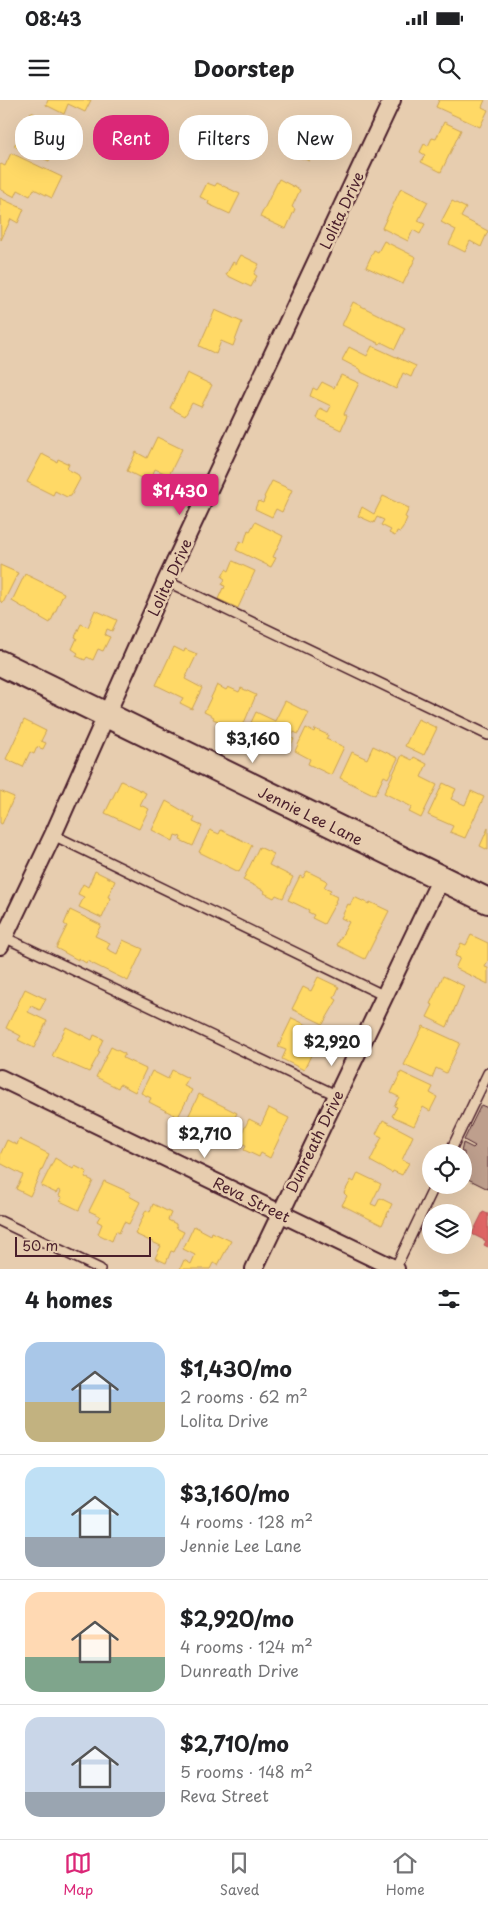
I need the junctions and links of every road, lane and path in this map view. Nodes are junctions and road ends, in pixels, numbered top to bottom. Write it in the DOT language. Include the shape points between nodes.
graph roads {
  1 [pos="392,100"];
  2 [pos="166,581"];
  3 [pos="0,663"];
  4 [pos="106,713"];
  5 [pos="488,735"];
  6 [pos="53,835"];
  7 [pos="441,878"];
  8 [pos="488,901"];
  9 [pos="2,942"];
  10 [pos="385,996"];
  11 [pos="488,1073"];
  12 [pos="0,1078"];
  13 [pos="336,1095"];
  14 [pos="454,1144"];
  15 [pos="431,1194"];
  16 [pos="280,1212"];
  17 [pos="0,1221"];
  18 [pos="100,1269"];
  19 [pos="254,1269"];
  20 [pos="396,1269"];
  1 -- 2 [label="street, Lolita Drive"];
  2 -- 4 [label="street, Lolita Drive"];
  2 -- 5 [label="lane"];
  3 -- 4 [label="street, Jennie Lee Lane"];
  4 -- 6 [label="street, Lolita Drive"];
  4 -- 7 [label="street, Jennie Lee Lane"];
  6 -- 9 [label="street, Lolita Drive"];
  6 -- 10 [label="lane"];
  7 -- 8 [label="street, Jennie Lee Lane"];
  7 -- 10 [label="street, Dunreath Drive"];
  9 -- 13 [label="lane"];
  10 -- 13 [label="street, Dunreath Drive"];
  11 -- 14 [label="lane"];
  12 -- 16 [label="street, Reva Street"];
  13 -- 16 [label="street, Dunreath Drive"];
  15 -- 20 [label="lane"];
  16 -- 19 [label="street, Dunreath Drive"];
  16 -- 20 [label="street, Reva Street"];
  17 -- 18 [label="lane"];
}
